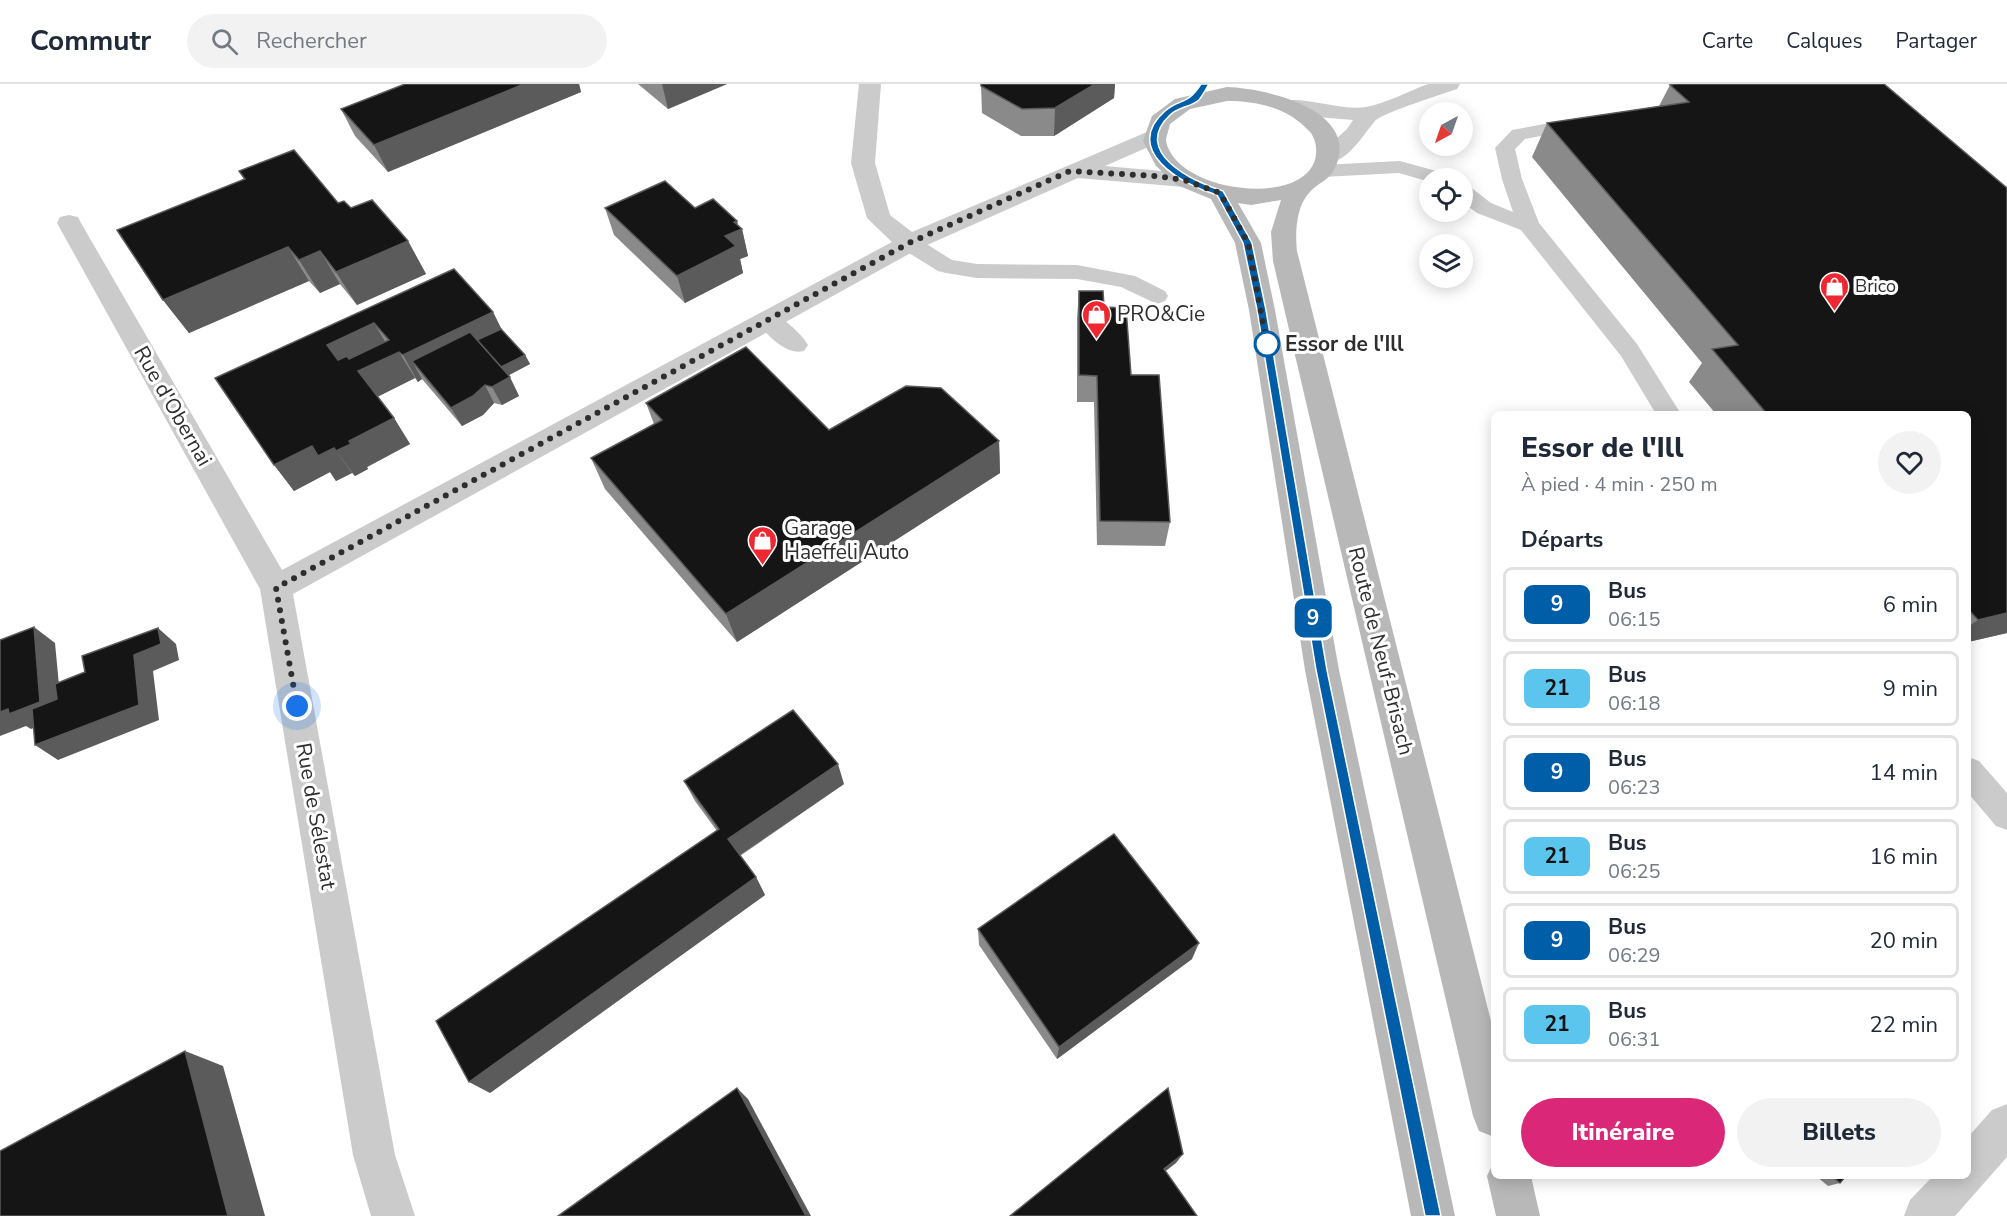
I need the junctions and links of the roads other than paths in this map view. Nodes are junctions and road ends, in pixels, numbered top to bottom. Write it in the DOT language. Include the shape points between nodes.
graph roads {
  1 [pos="870,84"];
  2 [pos="1449,84"];
  3 [pos="1247,89"];
  4 [pos="1200,92"];
  5 [pos="1290,106"];
  6 [pos="1368,114"];
  7 [pos="1598,120"];
  8 [pos="1154,136"];
  9 [pos="1070,171"];
  10 [pos="1317,172"];
  11 [pos="1419,172"];
  12 [pos="1184,180"];
  13 [pos="1220,193"];
  14 [pos="1473,200"];
  15 [pos="69,223"];
  16 [pos="1530,225"];
  17 [pos="909,243"];
  18 [pos="1156,296"];
  19 [pos="768,320"];
  20 [pos="796,345"];
  21 [pos="1668,411"];
  22 [pos="276,588"];
  23 [pos="1971,774"];
  24 [pos="2007,816"];
  25 [pos="1491,1104"];
  26 [pos="2007,1125"];
  27 [pos="1971,1166"];
  28 [pos="1510,1179"];
  29 [pos="1959,1179"];
  30 [pos="393,1216"];
  31 [pos="1433,1216"];
  32 [pos="1518,1216"];
  33 [pos="1926,1216"];
  1 -- 17 [label="street" via="863,163 879,218"];
  2 -- 6 [label="street"];
  3 -- 4 [label="main road" via="1227,94"];
  3 -- 5 [label="main road"];
  4 -- 8 [label="main road" via="1169,111"];
  5 -- 6 [label="street"];
  5 -- 10 [label="main road" via="1320,128 1328,142"];
  6 -- 10 [label="street" via="1356,133"];
  7 -- 16 [label="lane" via="1519,134 1505,148"];
  8 -- 9 [label="street"];
  8 -- 12 [label="main road" via="1161,159"];
  9 -- 12 [label="street"];
  9 -- 17 [label="street"];
  10 -- 11 [label="lane" via="1400,167"];
  10 -- 13 [label="main road" via="1264,196"];
  10 -- 25 [label="main road, Route de Neuf-Brisach" via="1288,206 1282,242"];
  12 -- 13 [label="main road"];
  13 -- 31 [label="main road" via="1248,243 1322,670"];
  14 -- 16 [label="lane" via="1484,208"];
  15 -- 22 [label="street, Rue d'Obernai"];
  16 -- 21 [label="lane" via="1629,350"];
  17 -- 18 [label="lane" via="946,266 977,271 1077,272 1127,281"];
  17 -- 19 [label="street"];
  19 -- 20 [label="lane"];
  19 -- 22 [label="street"];
  22 -- 30 [label="street, Rue de Sélestat" via="374,1155"];
  23 -- 24 [label="lane"];
  26 -- 27 [label="street"];
  28 -- 32 [label="main road"];
  29 -- 33 [label="street"];
}
